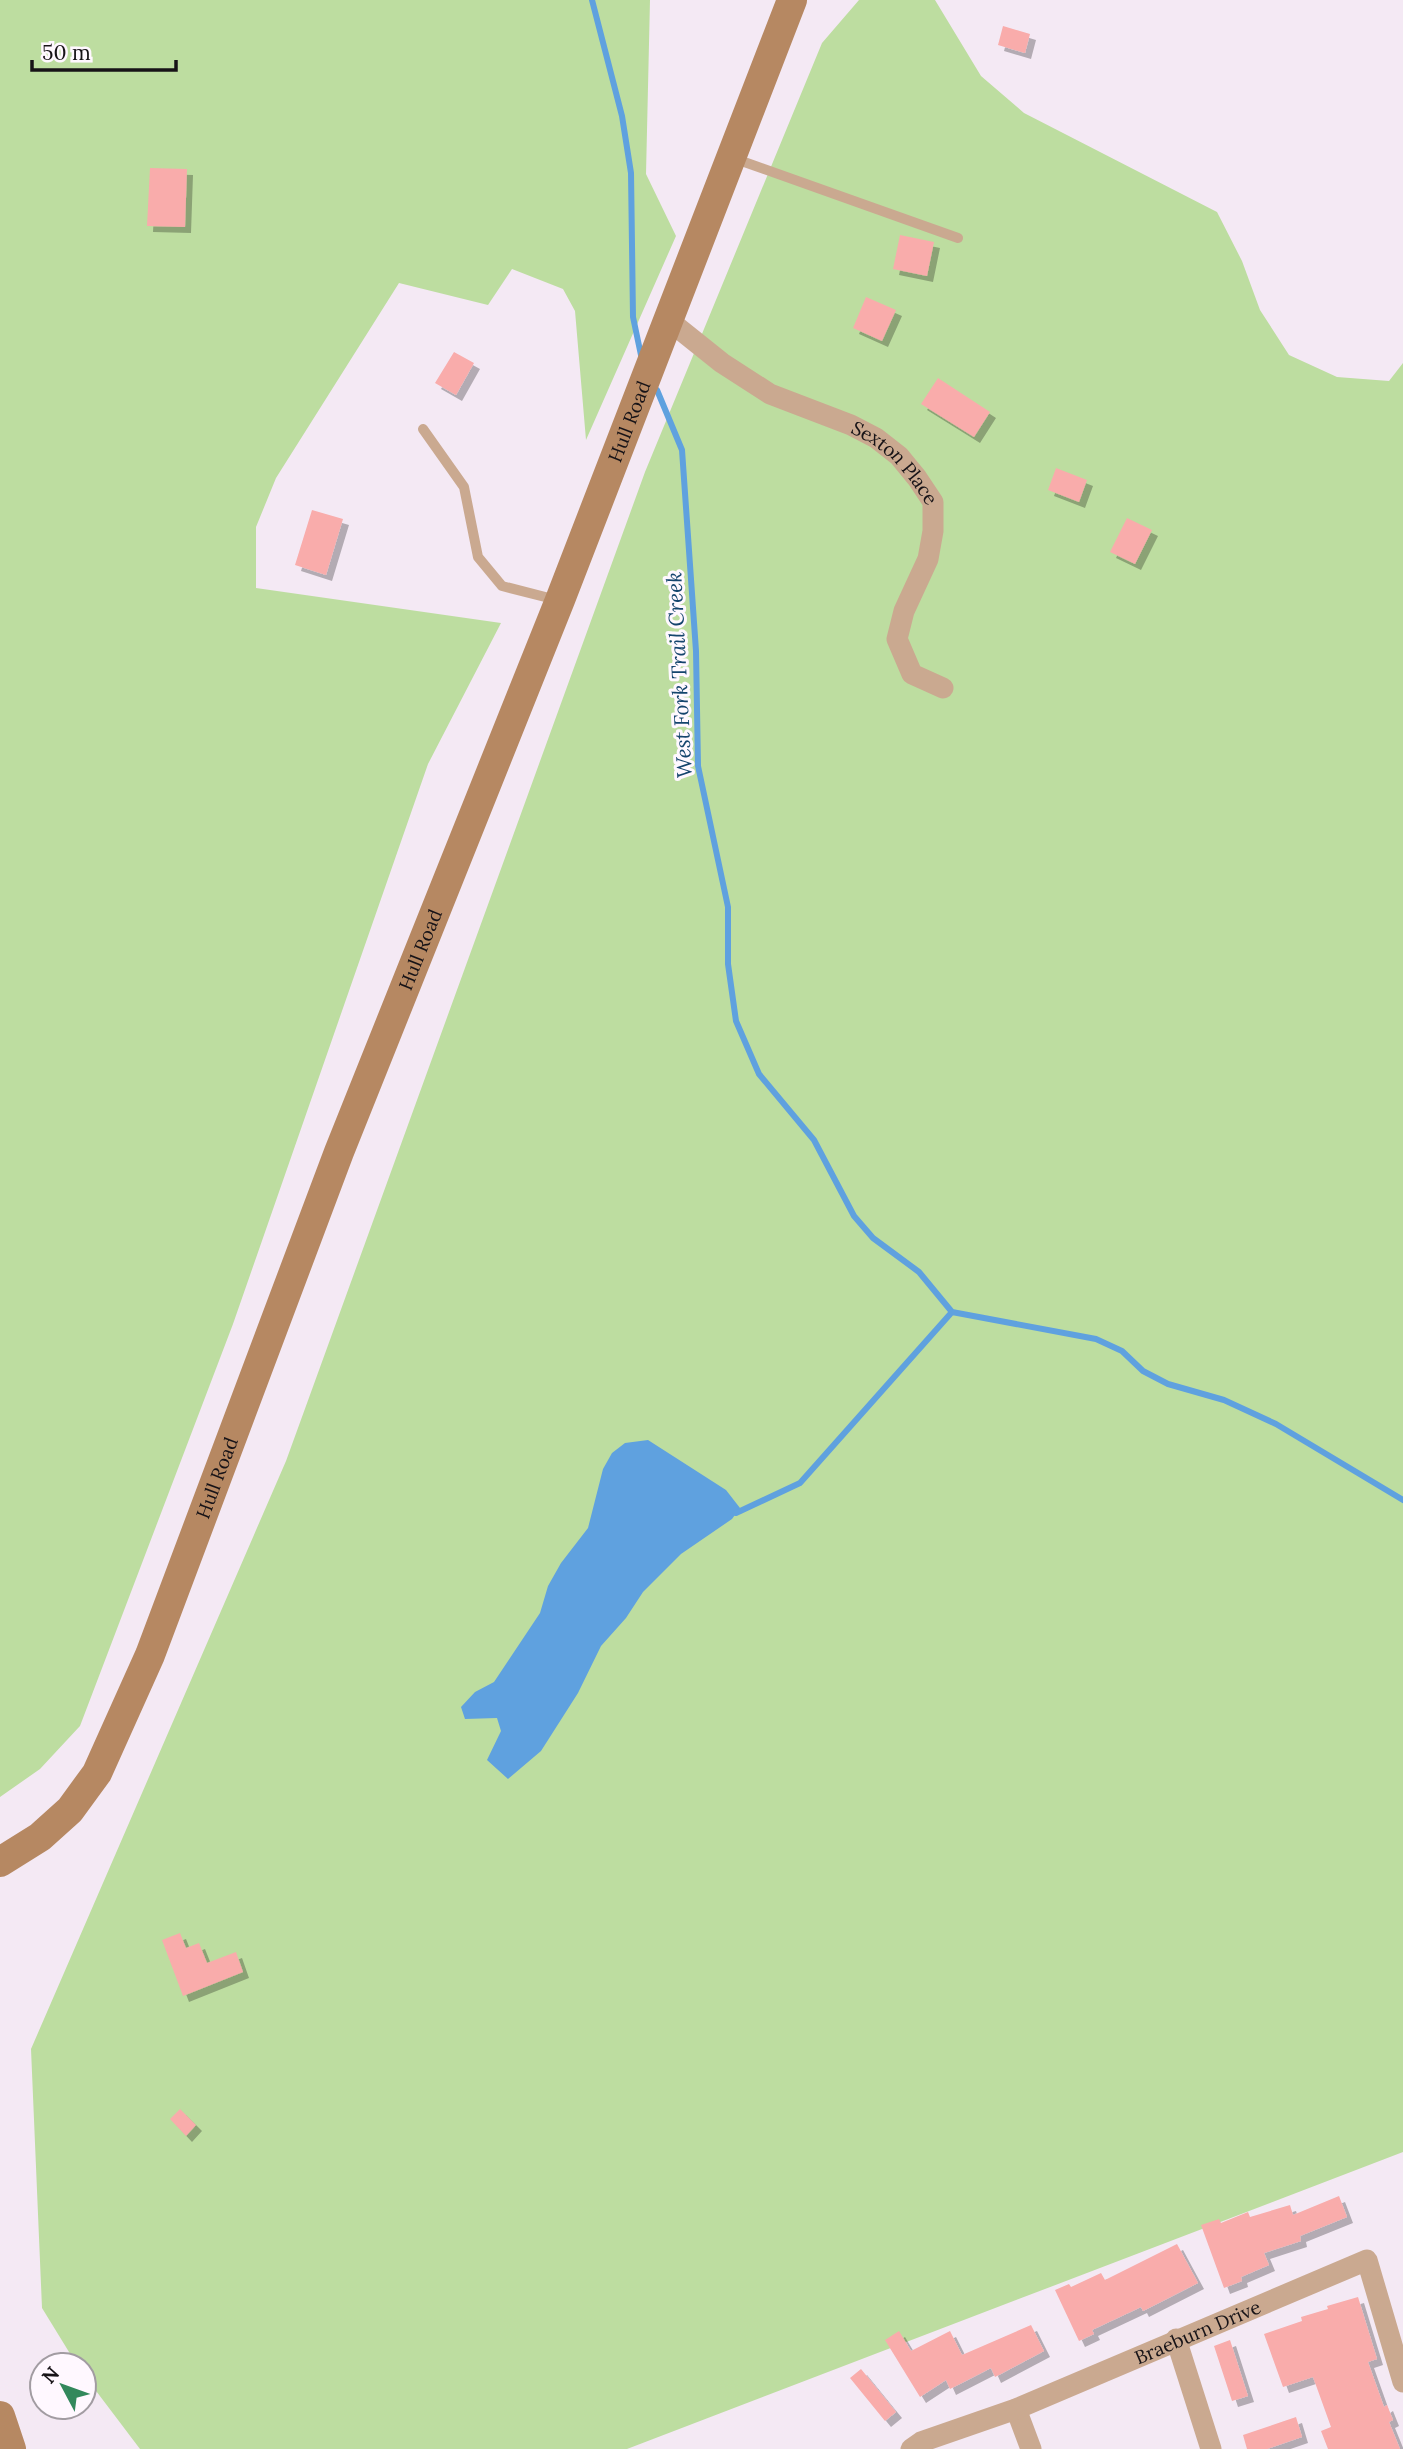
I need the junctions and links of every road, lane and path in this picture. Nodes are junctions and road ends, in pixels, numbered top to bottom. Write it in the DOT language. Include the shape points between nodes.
graph roads {
  1 [pos="792,0"];
  2 [pos="731,157"];
  3 [pos="958,239"];
  4 [pos="667,319"];
  5 [pos="424,429"];
  6 [pos="560,600"];
  7 [pos="943,688"];
  8 [pos="0,1863"];
  9 [pos="1176,2339"];
  10 [pos="1403,2382"];
  11 [pos="1016,2409"];
  12 [pos="0,2416"];
  13 [pos="11,2449"];
  14 [pos="911,2449"];
  15 [pos="1031,2449"];
  16 [pos="1211,2449"];
  1 -- 2 [label="main road, Hull Road"];
  2 -- 3 [label="lane"];
  2 -- 4 [label="main road, Hull Road"];
  4 -- 6 [label="main road, Hull Road"];
  4 -- 7 [label="street, Sexton Place" via="770,394 876,438 918,478 933,502 933,531 928,559 904,611 897,639 912,674"];
  5 -- 6 [label="lane" via="464,487 478,556 502,586"];
  6 -- 8 [label="main road, Hull Road" via="339,1152 145,1667 97,1773 70,1810"];
  9 -- 10 [label="street, Braeburn Drive" via="1367,2260"];
  9 -- 11 [label="street, Braeburn Drive"];
  9 -- 16 [label="street"];
  11 -- 14 [label="street, Braeburn Drive"];
  11 -- 15 [label="street"];
  12 -- 13 [label="main road"];
}
